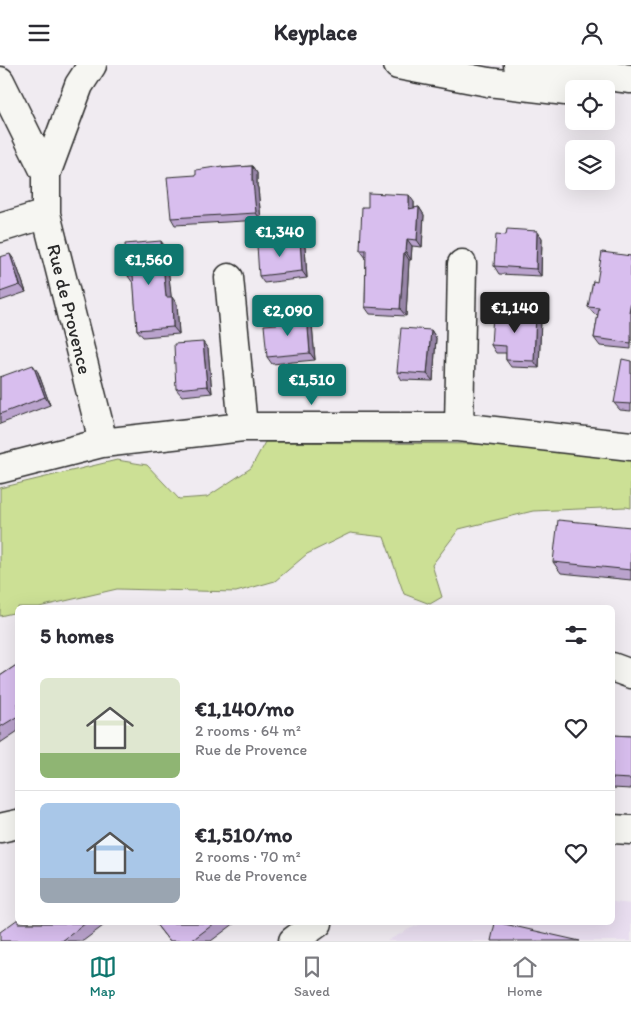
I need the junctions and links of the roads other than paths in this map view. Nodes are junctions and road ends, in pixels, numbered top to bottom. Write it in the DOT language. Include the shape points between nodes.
graph roads {
  1 [pos="92,65"];
  2 [pos="398,65"];
  3 [pos="518,65"];
  4 [pos="631,79"];
  5 [pos="0,81"];
  6 [pos="565,91"];
  7 [pos="615,96"];
  8 [pos="631,98"];
  9 [pos="46,174"];
  10 [pos="46,214"];
  11 [pos="0,228"];
  12 [pos="462,264"];
  13 [pos="229,278"];
  14 [pos="242,427"];
  15 [pos="459,427"];
  16 [pos="102,443"];
  17 [pos="631,446"];
  18 [pos="0,469"];
  19 [pos="615,668"];
  20 [pos="631,674"];
  21 [pos="15,825"];
  22 [pos="0,828"];
  23 [pos="615,829"];
  24 [pos="631,830"];
  25 [pos="315,925"];
  26 [pos="293,941"];
  1 -- 9 [label="street, Rue de Provence" via="80,85"];
  2 -- 6 [label="street" via="488,82"];
  3 -- 4 [label="street"];
  5 -- 9 [label="street, Rue de Provence"];
  7 -- 8 [label="street"];
  9 -- 10 [label="street, Rue de Provence"];
  10 -- 11 [label="street"];
  10 -- 16 [label="street, Rue de Provence"];
  12 -- 15 [label="street"];
  13 -- 14 [label="street"];
  14 -- 15 [label="street"];
  14 -- 16 [label="street"];
  15 -- 17 [label="street"];
  16 -- 18 [label="street"];
  19 -- 20 [label="street"];
  21 -- 22 [label="street"];
  23 -- 24 [label="street"];
  25 -- 26 [label="street"];
}
